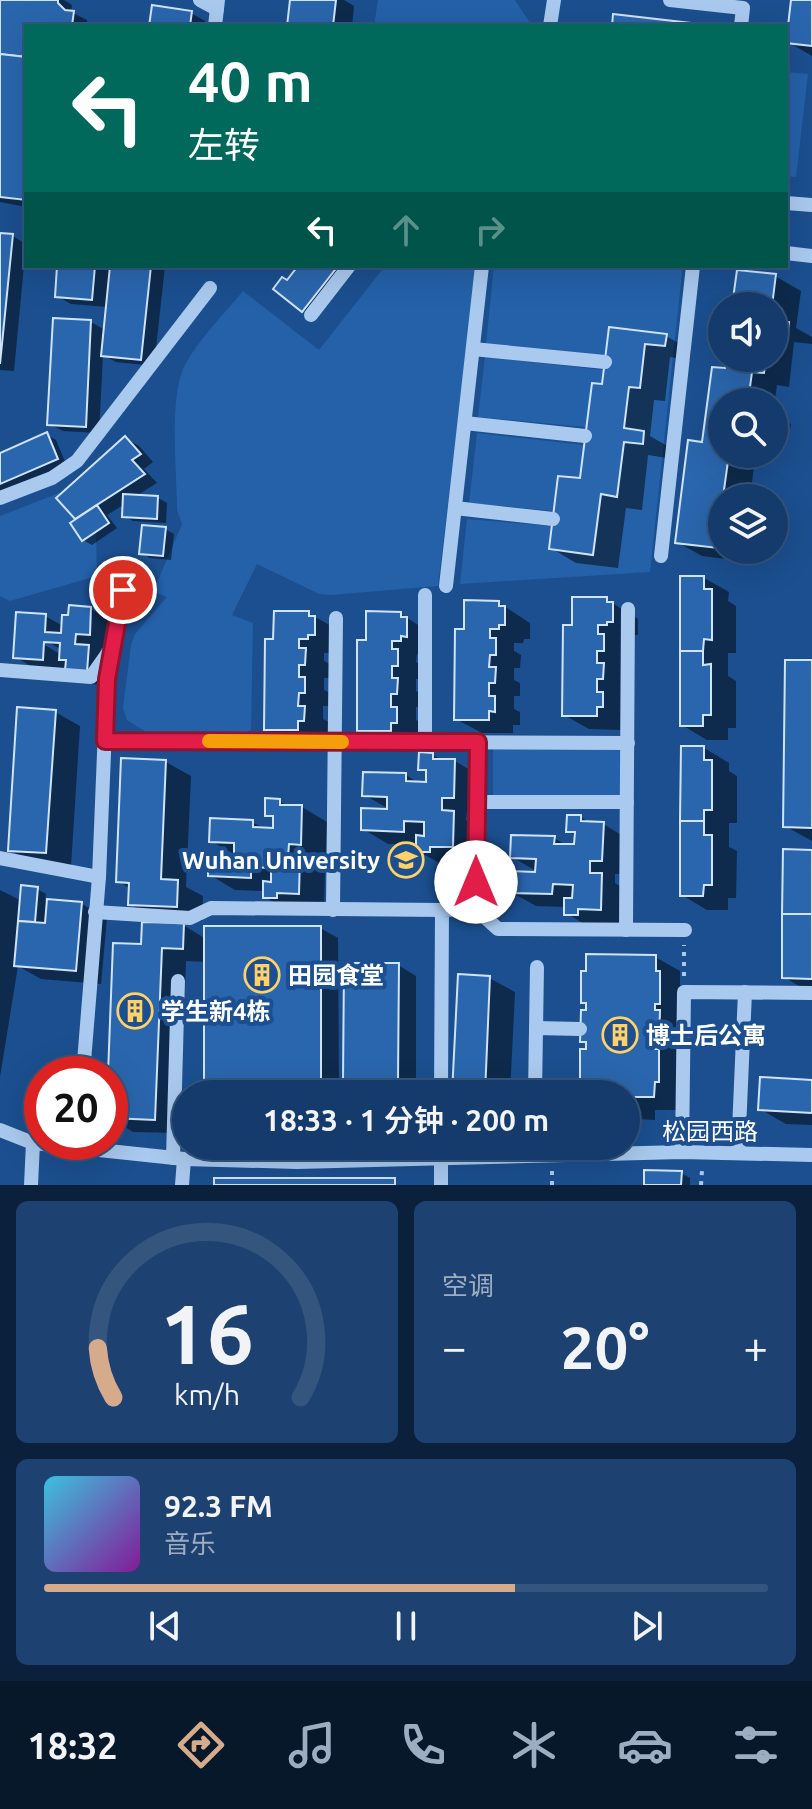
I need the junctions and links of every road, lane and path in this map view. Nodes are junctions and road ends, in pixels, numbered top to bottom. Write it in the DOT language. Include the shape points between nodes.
graph roads {
  1 [pos="200,0"];
  2 [pos="554,0"];
  3 [pos="670,0"];
  4 [pos="217,4"];
  5 [pos="215,24"];
  6 [pos="550,24"];
  7 [pos="741,24"];
  8 [pos="788,203"];
  9 [pos="812,205"];
  10 [pos="788,253"];
  11 [pos="812,256"];
  12 [pos="347,268"];
  13 [pos="482,268"];
  14 [pos="693,268"];
  15 [pos="210,288"];
  16 [pos="311,315"];
  17 [pos="473,349"];
  18 [pos="605,362"];
  19 [pos="465,423"];
  20 [pos="585,436"];
  21 [pos="0,498"];
  22 [pos="455,508"];
  23 [pos="553,519"];
  24 [pos="661,556"];
  25 [pos="446,586"];
  26 [pos="123,590"];
  27 [pos="425,595"];
  28 [pos="628,609"];
  29 [pos="336,618"];
  30 [pos="112,646"];
  31 [pos="0,670"];
  32 [pos="105,741"];
  33 [pos="335,742"];
  34 [pos="425,742"];
  35 [pos="478,742"];
  36 [pos="628,743"];
  37 [pos="477,802"];
  38 [pos="627,802"];
  39 [pos="0,858"];
  40 [pos="99,877"];
  41 [pos="476,909"];
  42 [pos="333,910"];
  43 [pos="442,910"];
  44 [pos="95,912"];
  45 [pos="626,930"];
  46 [pos="685,930"];
  47 [pos="537,967"];
  48 [pos="178,981"];
  49 [pos="684,992"];
  50 [pos="745,992"];
  51 [pos="812,993"];
  52 [pos="536,1028"];
  53 [pos="580,1029"];
  54 [pos="84,1056"];
  55 [pos="178,1080"];
  56 [pos="441,1080"];
  57 [pos="535,1080"];
  58 [pos="0,1130"];
  59 [pos="24,1139"];
  60 [pos="128,1152"];
  61 [pos="640,1152"];
  62 [pos="682,1152"];
  63 [pos="738,1153"];
  64 [pos="812,1155"];
  65 [pos="172,1157"];
  66 [pos="32,1160"];
  67 [pos="178,1160"];
  68 [pos="238,1160"];
  69 [pos="326,1160"];
  70 [pos="441,1160"];
  71 [pos="31,1185"];
  72 [pos="182,1185"];
  73 [pos="441,1185"];
  1 -- 4 [label="street"];
  2 -- 6 [label="street"];
  3 -- 7 [label="street" via="743,8"];
  4 -- 5 [label="street"];
  8 -- 9 [label="street"];
  10 -- 11 [label="street"];
  12 -- 16 [label="street"];
  13 -- 17 [label="street"];
  14 -- 24 [label="street"];
  15 -- 21 [label="street" via="77,461 52,478"];
  17 -- 18 [label="street"];
  17 -- 19 [label="street"];
  19 -- 20 [label="street"];
  19 -- 22 [label="street"];
  22 -- 23 [label="street"];
  22 -- 25 [label="street"];
  26 -- 30 [label="street"];
  27 -- 34 [label="street"];
  28 -- 36 [label="street"];
  29 -- 33 [label="street"];
  30 -- 31 [label="street" via="91,677"];
  30 -- 32 [label="street"];
  32 -- 33 [label="street"];
  32 -- 40 [label="street"];
  33 -- 34 [label="street"];
  33 -- 42 [label="street"];
  34 -- 35 [label="street"];
  35 -- 36 [label="street"];
  35 -- 37 [label="street"];
  36 -- 38 [label="street"];
  37 -- 38 [label="street"];
  37 -- 41 [label="street"];
  38 -- 45 [label="street"];
  39 -- 40 [label="street"];
  40 -- 44 [label="street"];
  41 -- 43 [label="street"];
  41 -- 45 [label="street" via="498,929"];
  42 -- 43 [label="street"];
  42 -- 44 [label="street" via="211,908 190,918"];
  43 -- 56 [label="street"];
  44 -- 54 [label="street"];
  45 -- 46 [label="street"];
  46 -- 49 [label="path"];
  47 -- 52 [label="street"];
  48 -- 55 [label="street"];
  49 -- 50 [label="street"];
  49 -- 62 [label="street"];
  50 -- 51 [label="street"];
  50 -- 63 [label="street"];
  52 -- 53 [label="street"];
  52 -- 57 [label="street"];
  58 -- 59 [label="street, 松园西路"];
  60 -- 65 [label="street, 松园西路"];
  61 -- 62 [label="street, 松园西路"];
  62 -- 63 [label="street, 松园西路"];
  63 -- 64 [label="street, 松园西路"];
  66 -- 71 [label="street"];
  67 -- 72 [label="street"];
  68 -- 69 [label="street, 松园西路"];
  70 -- 73 [label="street"];
}
